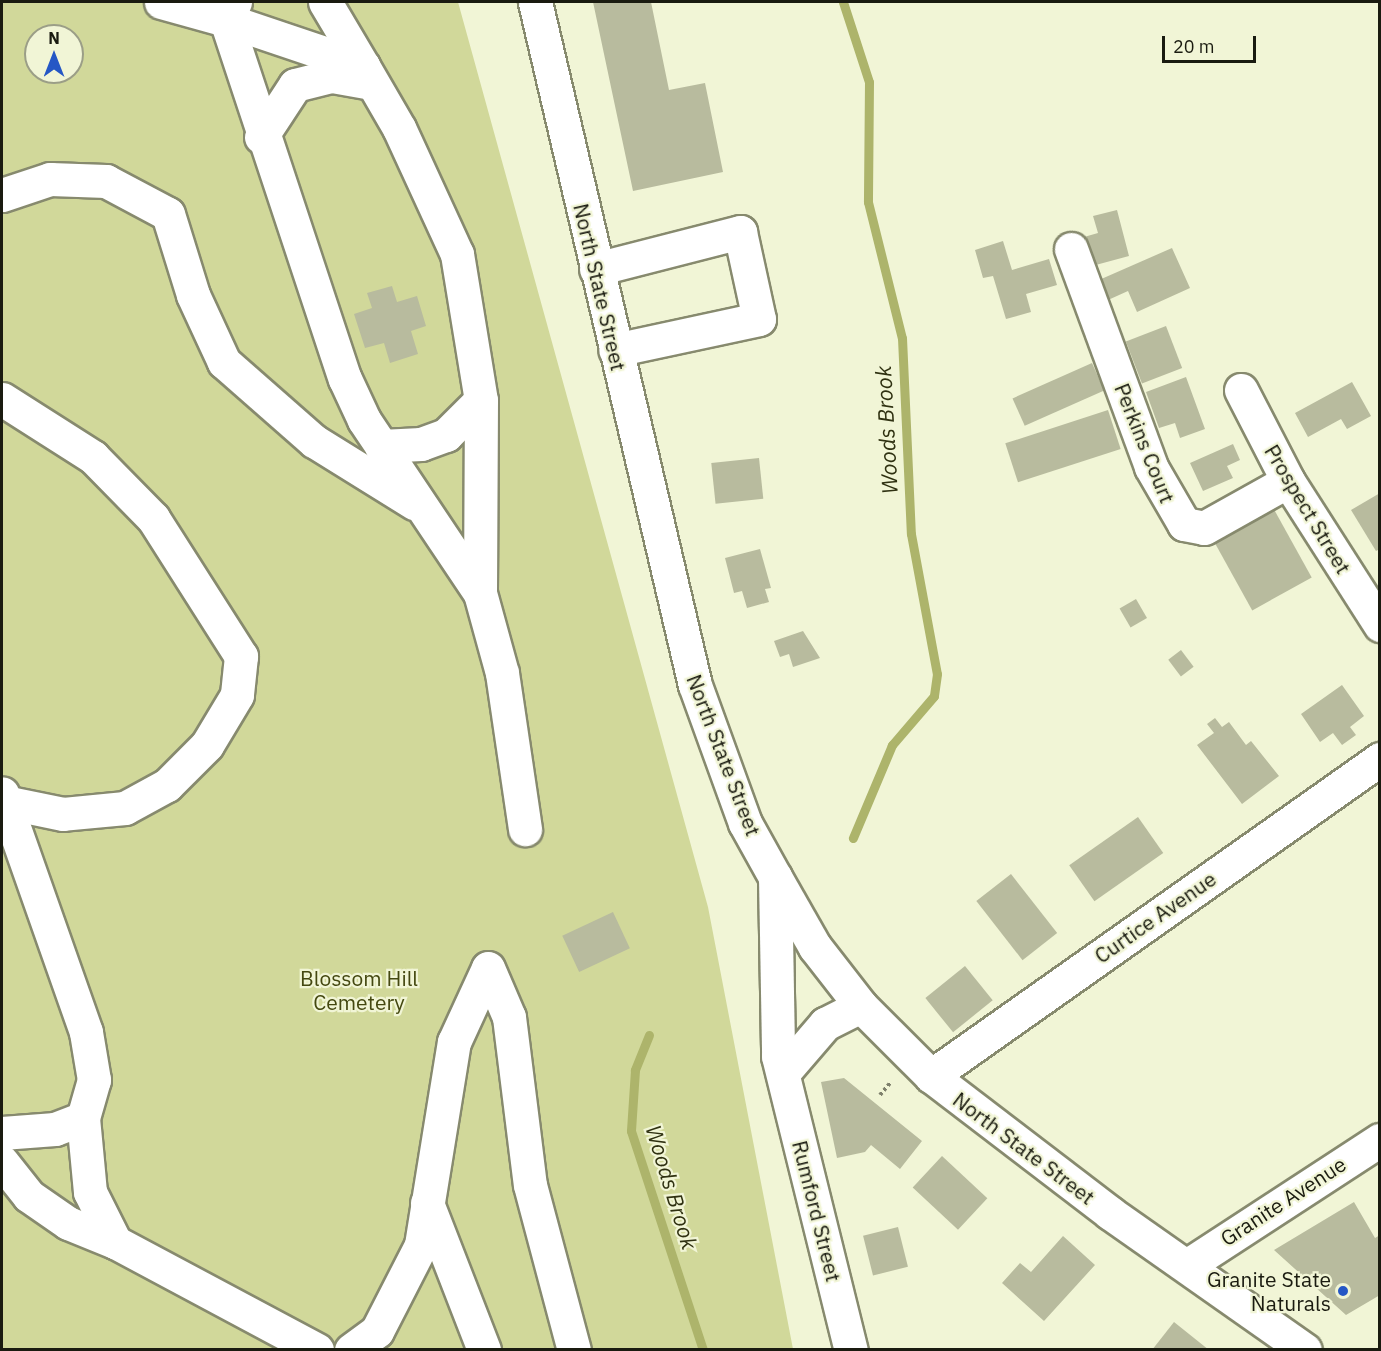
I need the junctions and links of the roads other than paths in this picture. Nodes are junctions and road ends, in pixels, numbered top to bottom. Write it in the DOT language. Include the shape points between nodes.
graph roads {
  1 [pos="325,2"];
  2 [pos="535,2"];
  3 [pos="172,3"];
  4 [pos="230,11"];
  5 [pos="368,74"];
  6 [pos="261,137"];
  7 [pos="2,195"];
  8 [pos="1071,249"];
  9 [pos="596,269"];
  10 [pos="615,350"];
  11 [pos="1240,390"];
  12 [pos="2,399"];
  13 [pos="481,400"];
  14 [pos="381,446"];
  15 [pos="1288,481"];
  16 [pos="423,509"];
  17 [pos="480,593"];
  18 [pos="1380,625"];
  19 [pos="1380,759"];
  20 [pos="3,797"];
  21 [pos="525,829"];
  22 [pos="775,877"];
  23 [pos="861,1006"];
  24 [pos="783,1073"];
  25 [pos="931,1076"];
  26 [pos="83,1118"];
  27 [pos="2,1133"];
  28 [pos="1380,1140"];
  29 [pos="2,1162"];
  30 [pos="427,1203"];
  31 [pos="115,1242"];
  32 [pos="1188,1265"];
  33 [pos="381,1340"];
  34 [pos="317,1350"];
  35 [pos="351,1350"];
  36 [pos="484,1350"];
  37 [pos="574,1350"];
  38 [pos="851,1350"];
  39 [pos="1305,1350"];
  1 -- 5 [label="street"];
  2 -- 9 [label="street, North State Street"];
  3 -- 4 [label="street"];
  4 -- 5 [label="street"];
  4 -- 6 [label="street"];
  5 -- 6 [label="street" via="295,84"];
  5 -- 13 [label="street" via="457,254"];
  6 -- 14 [label="street" via="345,379"];
  7 -- 16 [label="street" via="50,179 106,181 168,214 193,295 224,362 314,441"];
  8 -- 15 [label="street, Perkins Court" via="1151,467 1184,524 1204,528"];
  9 -- 10 [label="street, North State Street"];
  9 -- 10 [label="street" via="740,232 759,320"];
  10 -- 22 [label="street, North State Street" via="695,685 745,823"];
  11 -- 15 [label="street, Prospect Street"];
  12 -- 20 [label="street" via="93,457 153,518 241,656 237,695 207,745 167,785 125,808 63,814"];
  13 -- 14 [label="street" via="446,435 421,444"];
  13 -- 17 [label="street"];
  14 -- 16 [label="street"];
  15 -- 18 [label="street, Prospect Street"];
  16 -- 17 [label="street"];
  17 -- 21 [label="street" via="502,673"];
  19 -- 25 [label="street, Curtice Avenue"];
  20 -- 26 [label="street" via="86,1032 94,1080"];
  22 -- 23 [label="street, North State Street" via="815,947"];
  22 -- 24 [label="street, Rumford Street" via="778,1056"];
  23 -- 24 [label="street" via="825,1024"];
  23 -- 25 [label="street, North State Street"];
  24 -- 38 [label="street, Rumford Street"];
  25 -- 32 [label="street, North State Street" via="1110,1213"];
  26 -- 27 [label="street" via="55,1128"];
  26 -- 31 [label="street" via="90,1192"];
  28 -- 32 [label="street, Granite Avenue"];
  29 -- 31 [label="street" via="38,1203 68,1223"];
  30 -- 33 [label="street" via="420,1245"];
  30 -- 36 [label="street"];
  30 -- 37 [label="street" via="454,1042 488,968 509,1017 530,1185"];
  31 -- 34 [label="street"];
  32 -- 39 [label="street, North State Street"];
  33 -- 35 [label="street"];
}
